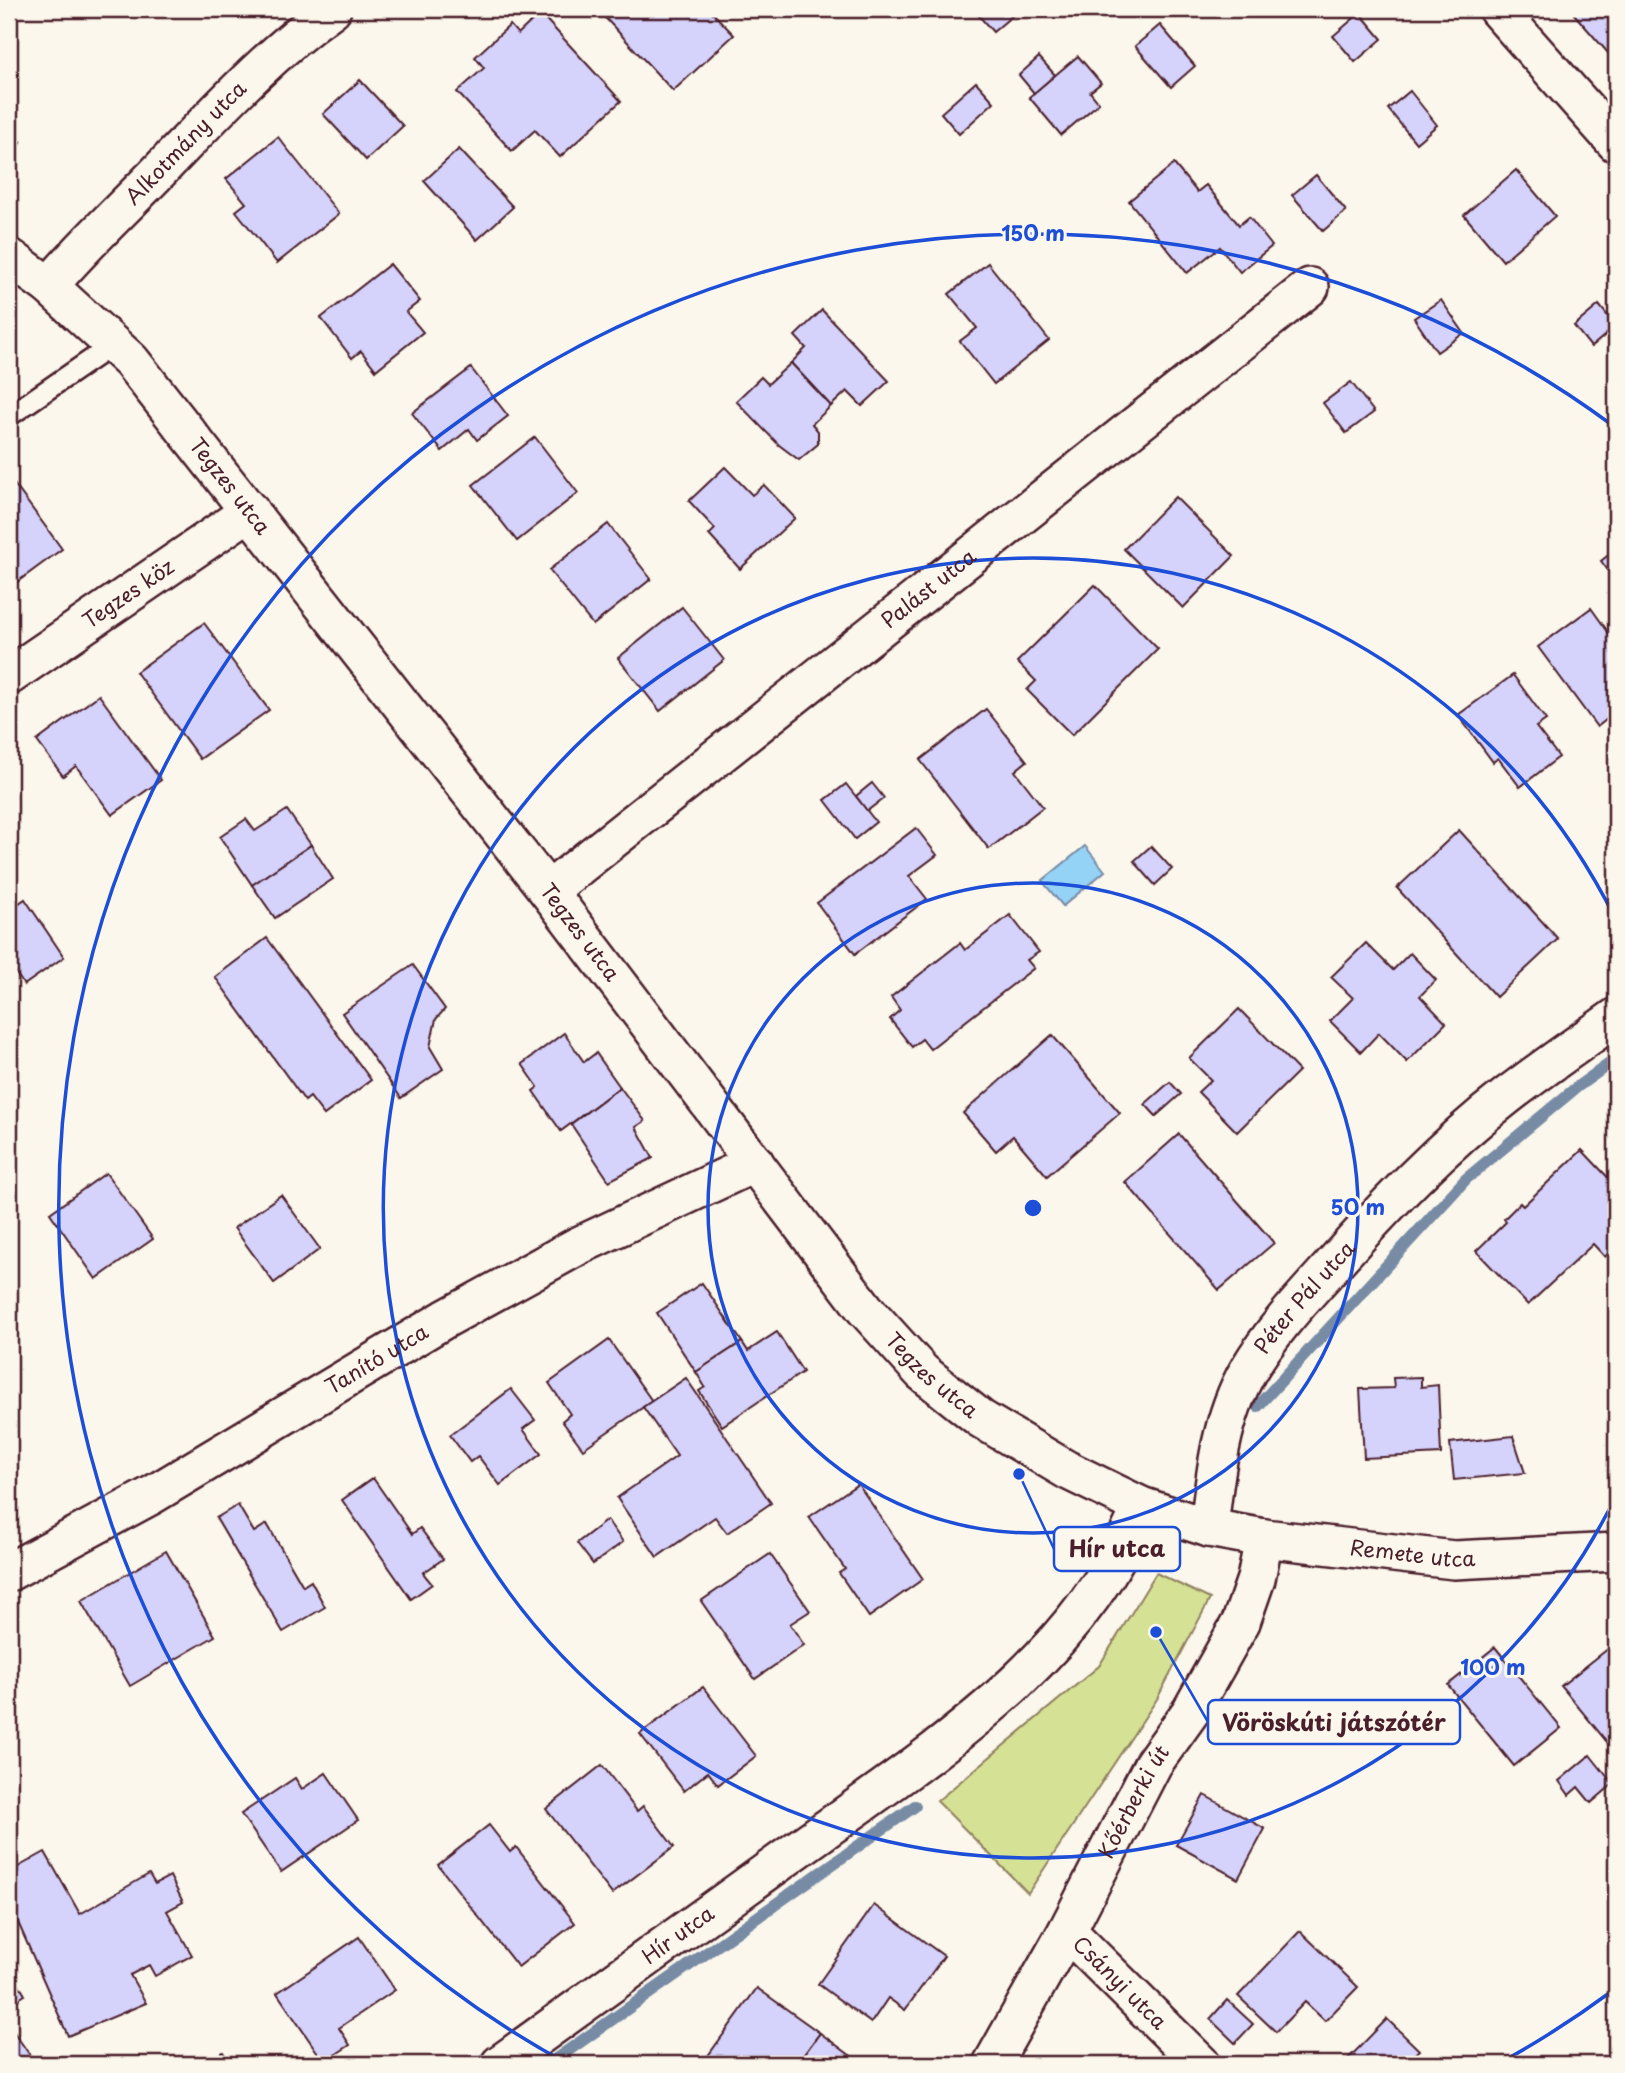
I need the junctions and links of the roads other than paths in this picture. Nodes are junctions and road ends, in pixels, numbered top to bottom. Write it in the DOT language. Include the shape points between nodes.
graph roads {
  1 [pos="332,9"];
  2 [pos="1497,9"];
  3 [pos="1616,143"];
  4 [pos="9,257"];
  5 [pos="49,286"];
  6 [pos="1310,286"];
  7 [pos="114,344"];
  8 [pos="9,416"];
  9 [pos="250,511"];
  10 [pos="9,676"];
  11 [pos="548,891"];
  12 [pos="1616,1017"];
  13 [pos="755,1163"];
  14 [pos="1141,1506"];
  15 [pos="1209,1528"];
  16 [pos="1264,1538"];
  17 [pos="1616,1552"];
  18 [pos="9,1572"];
  19 [pos="1067,1931"];
  20 [pos="500,2064"];
  21 [pos="992,2064"];
  22 [pos="1201,2064"];
  1 -- 5 [label="street, Alkotmány utca" via="301,31 210,116"];
  2 -- 3 [label="street"];
  4 -- 5 [label="street, Tegzes utca"];
  5 -- 7 [label="street, Tegzes utca"];
  6 -- 11 [label="street, Palást utca"];
  7 -- 8 [label="lane"];
  7 -- 9 [label="street, Tegzes utca"];
  9 -- 10 [label="street, Tegzes köz"];
  9 -- 11 [label="street, Tegzes utca"];
  11 -- 13 [label="street, Tegzes utca"];
  12 -- 15 [label="street, Péter Pál utca" via="1507,1096 1427,1166 1293,1308 1249,1369 1226,1424"];
  13 -- 14 [label="street, Tegzes utca" via="864,1309 922,1372 1014,1440"];
  13 -- 18 [label="street, Tanító utca" via="578,1246 445,1319 152,1495"];
  14 -- 15 [label="street, Tegzes utca"];
  14 -- 20 [label="street, Hír utca" via="1127,1542 1094,1598 976,1720"];
  15 -- 16 [label="street, Remete utca"];
  16 -- 17 [label="street, Remete utca" via="1454,1560"];
  16 -- 19 [label="street, Kőérberki út" via="1241,1622 1191,1711 1153,1764"];
  19 -- 21 [label="street, Kőérberki út"];
  19 -- 22 [label="street, Csányi utca"];
}
